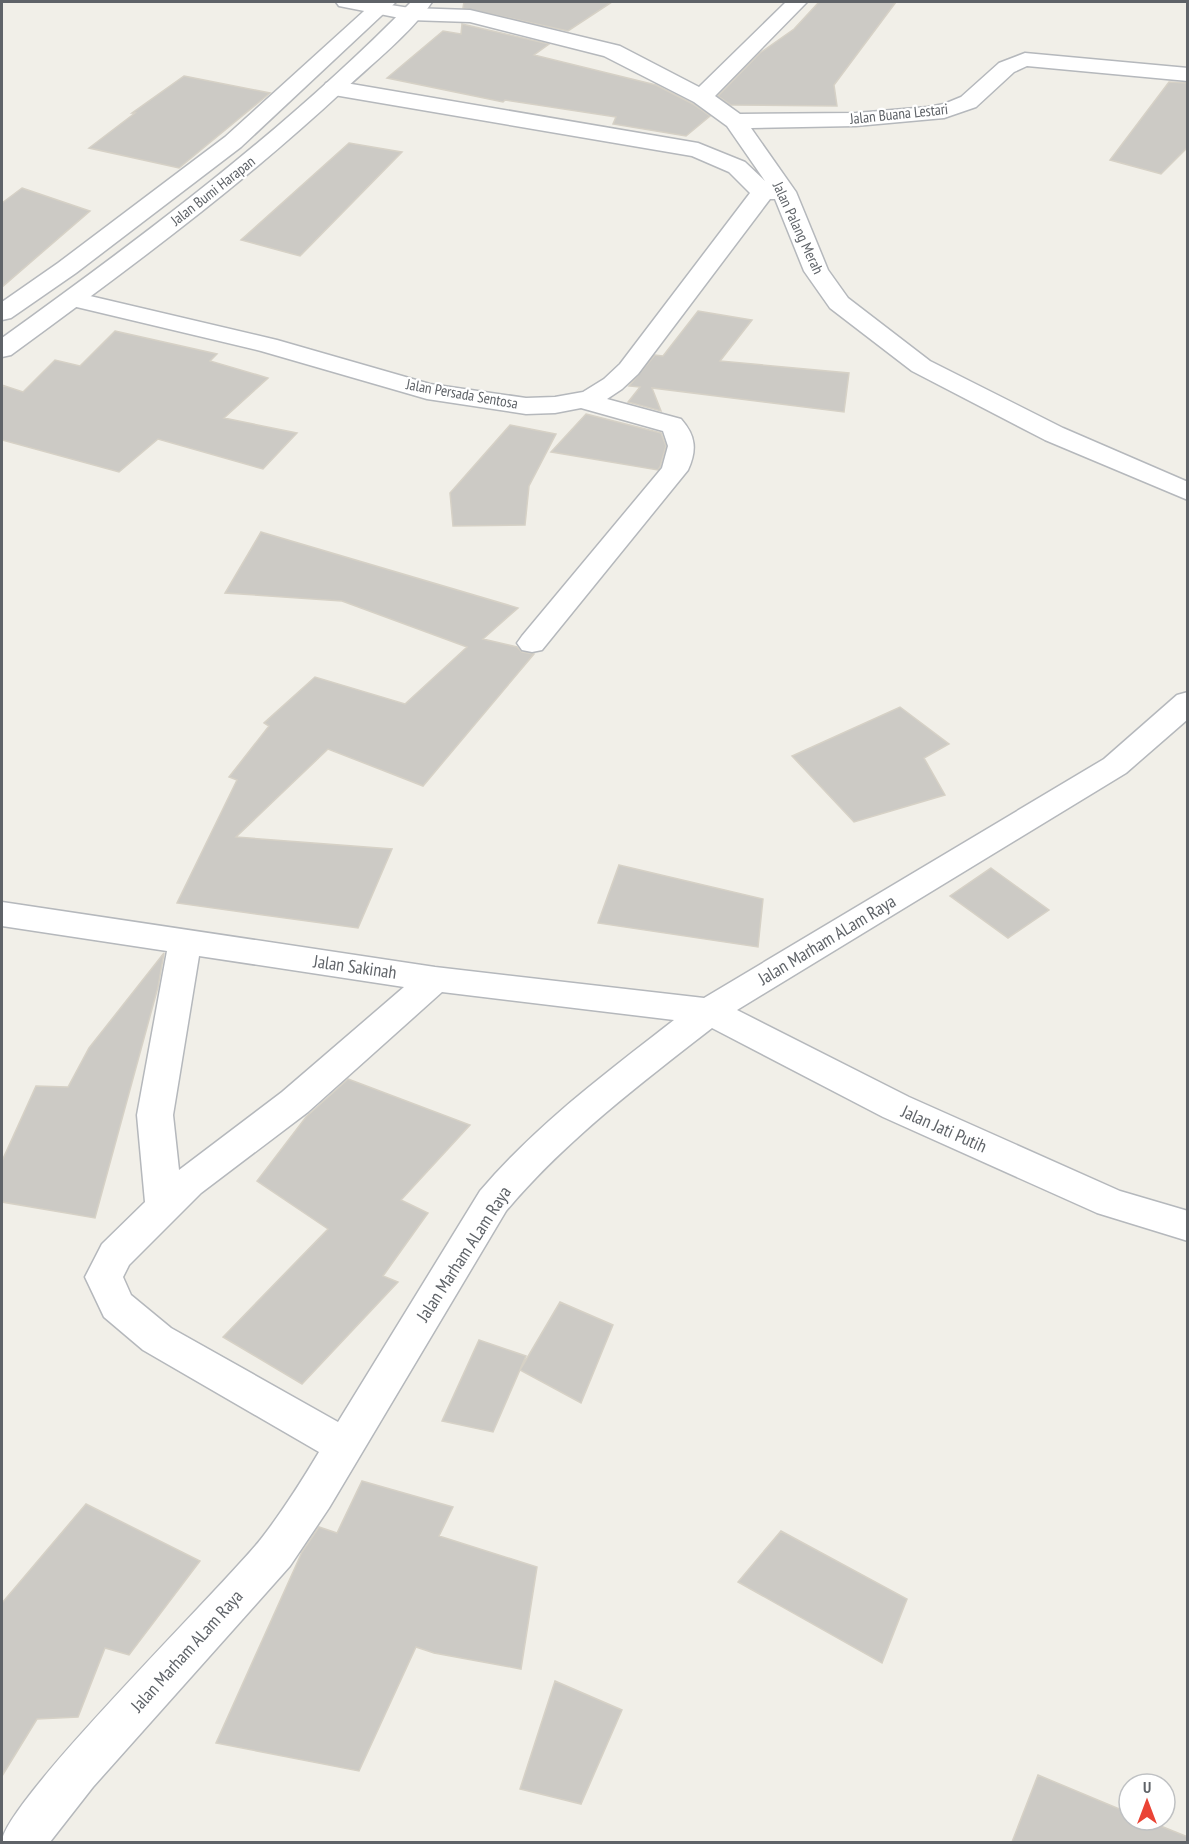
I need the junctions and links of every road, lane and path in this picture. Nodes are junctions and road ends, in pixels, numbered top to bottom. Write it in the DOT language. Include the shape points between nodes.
graph roads {
  1 [pos="346,2"];
  2 [pos="431,2"];
  3 [pos="797,2"];
  4 [pos="381,5"];
  5 [pos="416,8"];
  6 [pos="470,16"];
  7 [pos="1188,75"];
  8 [pos="334,88"];
  9 [pos="702,96"];
  10 [pos="735,121"];
  11 [pos="774,192"];
  12 [pos="73,299"];
  13 [pos="2,313"];
  14 [pos="2,350"];
  15 [pos="582,400"];
  16 [pos="1188,492"];
  17 [pos="532,643"];
  18 [pos="1188,702"];
  19 [pos="2,914"];
  20 [pos="185,942"];
  21 [pos="435,979"];
  22 [pos="709,1011"];
  23 [pos="164,1206"];
  24 [pos="1188,1226"];
  25 [pos="344,1446"];
  26 [pos="22,1842"];
  1 -- 4 [label="street"];
  2 -- 6 [label="street" via="458,8"];
  3 -- 9 [label="street"];
  4 -- 5 [label="street"];
  4 -- 13 [label="street, Jalan Bumi Harapan" via="233,142"];
  5 -- 6 [label="street"];
  5 -- 8 [label="street, Jalan Bumi Harapan"];
  6 -- 9 [label="street, Jalan Palang Merah" via="612,51"];
  7 -- 10 [label="street, Jalan Buana Lestari" via="1025,59 1006,66 972,102 937,112 867,120"];
  8 -- 11 [label="street" via="698,150 737,167"];
  8 -- 12 [label="street, Jalan Bumi Harapan" via="256,157"];
  9 -- 10 [label="street, Jalan Palang Merah"];
  10 -- 11 [label="street, Jalan Palang Merah"];
  11 -- 15 [label="street, Jalan Persada Sentosa" via="629,369 613,384"];
  11 -- 16 [label="street, Jalan Palang Merah" via="816,271 839,303 921,366 1054,434"];
  12 -- 14 [label="street, Jalan Bumi Harapan"];
  12 -- 15 [label="street, Jalan Persada Sentosa" via="268,345 427,391 526,406"];
  15 -- 17 [label="street" via="672,425 682,440 680,459 675,471"];
  18 -- 22 [label="street, Jalan Marham ALam Raya" via="1115,766"];
  19 -- 20 [label="street, Jalan Sakinah"];
  20 -- 21 [label="street, Jalan Sakinah"];
  20 -- 23 [label="street" via="155,1114"];
  21 -- 22 [label="street, Jalan Sakinah"];
  21 -- 23 [label="street" via="295,1102"];
  22 -- 24 [label="street, Jalan Jati Putih" via="917,1117 1110,1203"];
  22 -- 25 [label="street, Jalan Marham ALam Raya" via="574,1118 522,1167 494,1201"];
  23 -- 25 [label="street" via="115,1255 105,1277 117,1306 157,1339"];
  25 -- 26 [label="street, Jalan Marham ALam Raya" via="275,1553 77,1772"];
}
